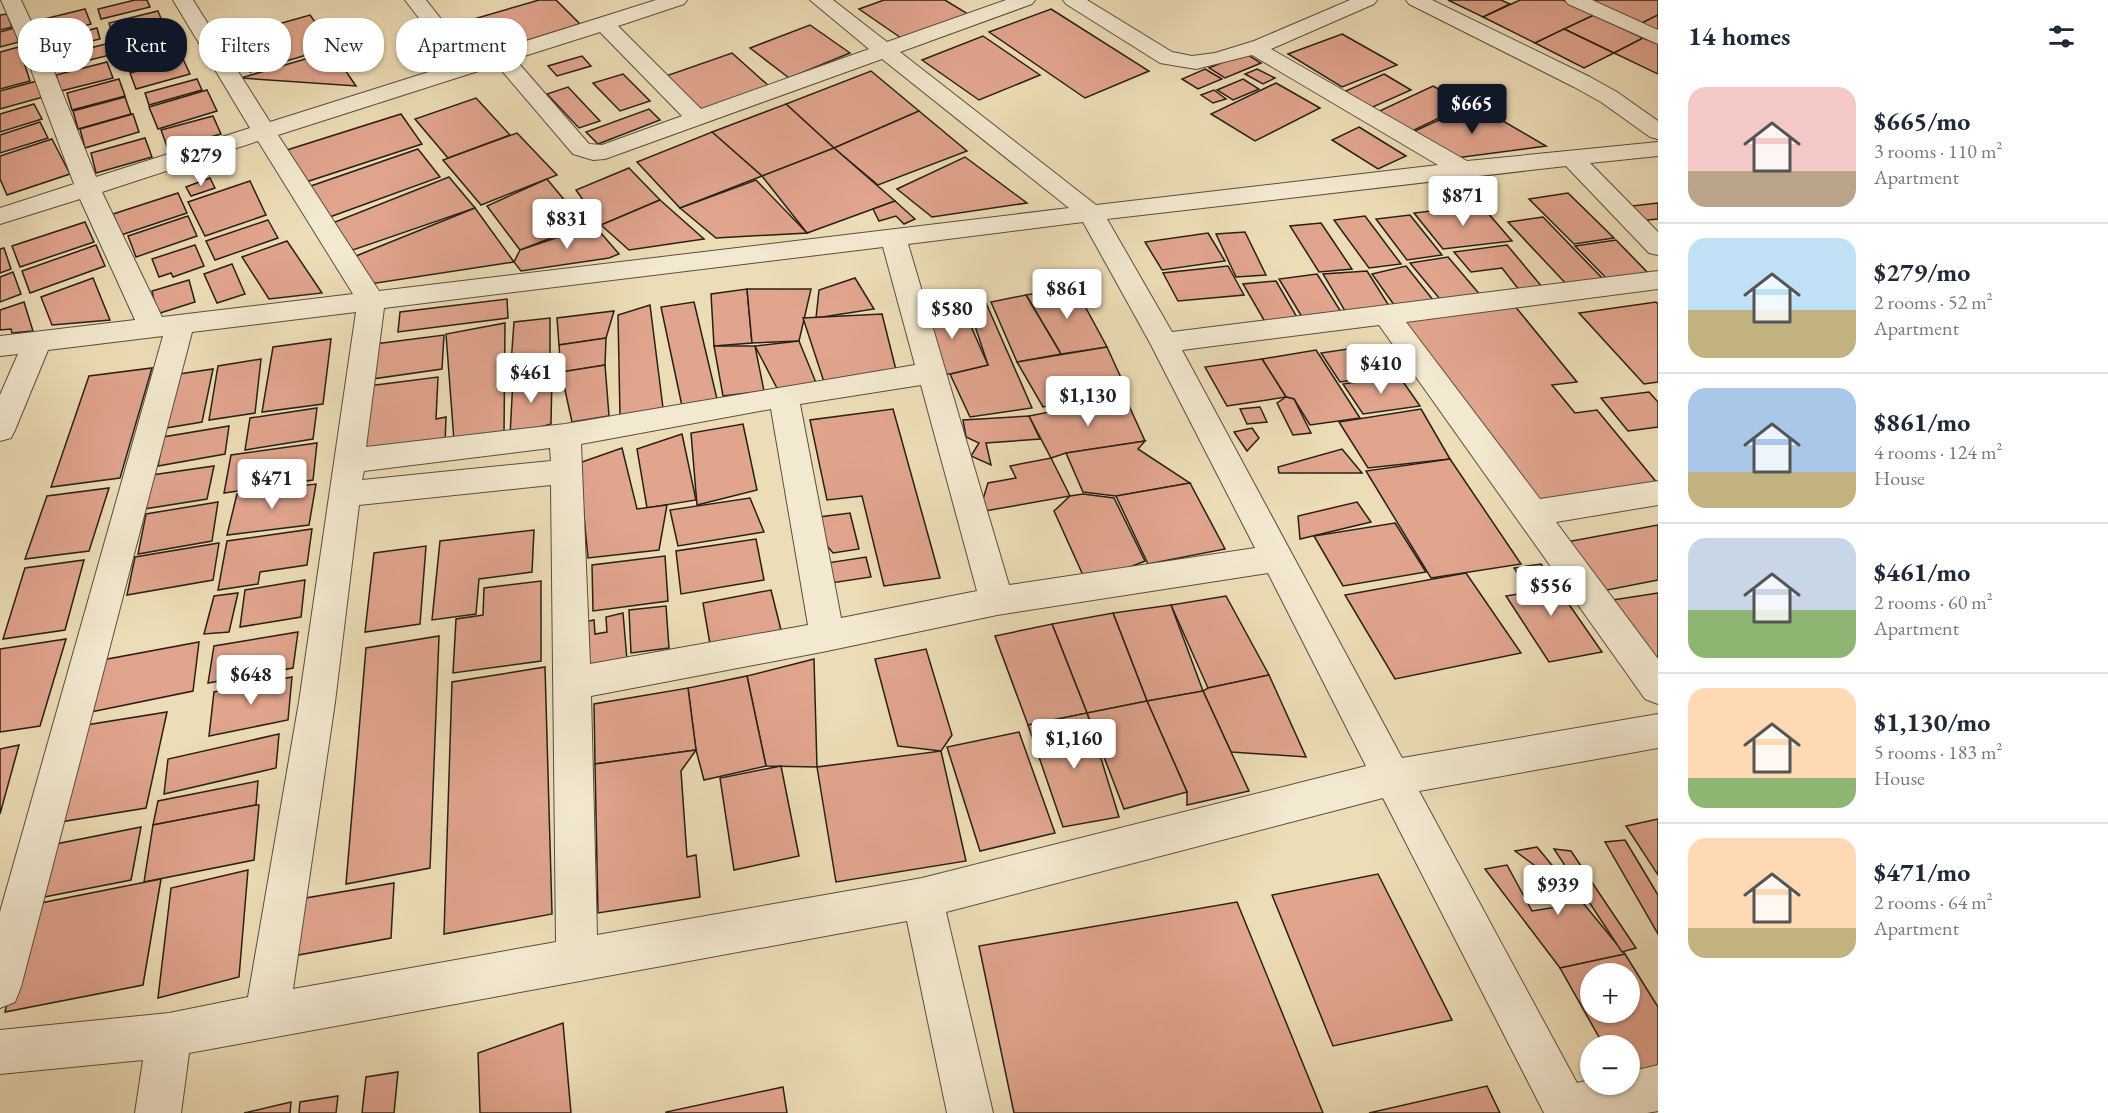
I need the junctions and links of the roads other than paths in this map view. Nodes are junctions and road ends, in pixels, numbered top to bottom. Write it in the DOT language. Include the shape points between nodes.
graph roads {
  1 [pos="11,0"];
  2 [pos="183,0"];
  3 [pos="415,0"];
  4 [pos="676,0"];
  5 [pos="820,0"];
  6 [pos="1025,0"];
  7 [pos="1072,0"];
  8 [pos="1367,0"];
  9 [pos="1416,0"];
  10 [pos="1575,0"];
  11 [pos="429,18"];
  12 [pos="603,23"];
  13 [pos="1658,38"];
  14 [pos="1253,47"];
  15 [pos="527,48"];
  16 [pos="885,52"];
  17 [pos="452,72"];
  18 [pos="515,72"];
  19 [pos="698,119"];
  20 [pos="264,132"];
  21 [pos="1658,132"];
  22 [pos="1658,149"];
  23 [pos="1571,157"];
  24 [pos="1463,169"];
  25 [pos="88,188"];
  26 [pos="1091,213"];
  27 [pos="0,216"];
  28 [pos="892,237"];
  29 [pos="1658,247"];
  30 [pos="1658,280"];
  31 [pos="371,300"];
  32 [pos="1386,315"];
  33 [pos="166,326"];
  34 [pos="37,342"];
  35 [pos="1164,344"];
  36 [pos="0,346"];
  37 [pos="931,373"];
  38 [pos="784,396"];
  39 [pos="0,430"];
  40 [pos="564,435"];
  41 [pos="351,461"];
  42 [pos="566,471"];
  43 [pos="1658,493"];
  44 [pos="346,494"];
  45 [pos="1532,513"];
  46 [pos="1277,558"];
  47 [pos="997,601"];
  48 [pos="826,636"];
  49 [pos="570,684"];
  50 [pos="1658,688"];
  51 [pos="1658,731"];
  52 [pos="1390,778"];
  53 [pos="922,898"];
  54 [pos="577,961"];
  55 [pos="0,987"];
  56 [pos="267,1015"];
  57 [pos="169,1035"];
  58 [pos="0,1052"];
  59 [pos="1658,1088"];
  60 [pos="1567,1111"];
  61 [pos="158,1113"];
  62 [pos="970,1113"];
  1 -- 25 [label="street"];
  2 -- 20 [label="street"];
  3 -- 11 [label="street"];
  4 -- 12 [label="street"];
  5 -- 16 [label="street"];
  6 -- 16 [label="street"];
  7 -- 14 [label="street" via="1164,57 1180,62 1197,62"];
  8 -- 14 [label="street"];
  9 -- 21 [label="street" via="1609,97"];
  10 -- 13 [label="street"];
  12 -- 15 [label="street"];
  12 -- 19 [label="street"];
  14 -- 24 [label="street"];
  16 -- 19 [label="street"];
  16 -- 26 [label="street"];
  17 -- 20 [label="street"];
  18 -- 19 [label="street" via="581,149 593,153"];
  20 -- 25 [label="street"];
  20 -- 31 [label="street"];
  22 -- 23 [label="street"];
  23 -- 24 [label="street"];
  23 -- 29 [label="street"];
  24 -- 26 [label="street"];
  25 -- 27 [label="street"];
  25 -- 33 [label="street"];
  26 -- 28 [label="street"];
  26 -- 35 [label="street"];
  28 -- 31 [label="street"];
  28 -- 37 [label="street"];
  30 -- 32 [label="street"];
  31 -- 33 [label="street"];
  31 -- 41 [label="street"];
  32 -- 35 [label="street"];
  32 -- 45 [label="street"];
  33 -- 34 [label="street"];
  33 -- 55 [label="street" via="166,382"];
  34 -- 36 [label="street"];
  34 -- 39 [label="street"];
  35 -- 46 [label="street"];
  37 -- 38 [label="street"];
  37 -- 47 [label="street"];
  38 -- 40 [label="street"];
  38 -- 48 [label="street"];
  40 -- 41 [label="street"];
  40 -- 42 [label="street"];
  41 -- 44 [label="street"];
  42 -- 44 [label="street"];
  42 -- 49 [label="street" via="571,563"];
  43 -- 45 [label="street"];
  44 -- 56 [label="street"];
  45 -- 50 [label="street"];
  46 -- 47 [label="street"];
  46 -- 52 [label="street"];
  47 -- 48 [label="street"];
  48 -- 49 [label="street"];
  49 -- 54 [label="street"];
  51 -- 52 [label="street"];
  52 -- 53 [label="street"];
  52 -- 60 [label="street"];
  53 -- 54 [label="street"];
  53 -- 62 [label="street"];
  54 -- 56 [label="street"];
  56 -- 57 [label="street"];
  57 -- 58 [label="street"];
  57 -- 61 [label="street"];
  59 -- 60 [label="street"];
}
